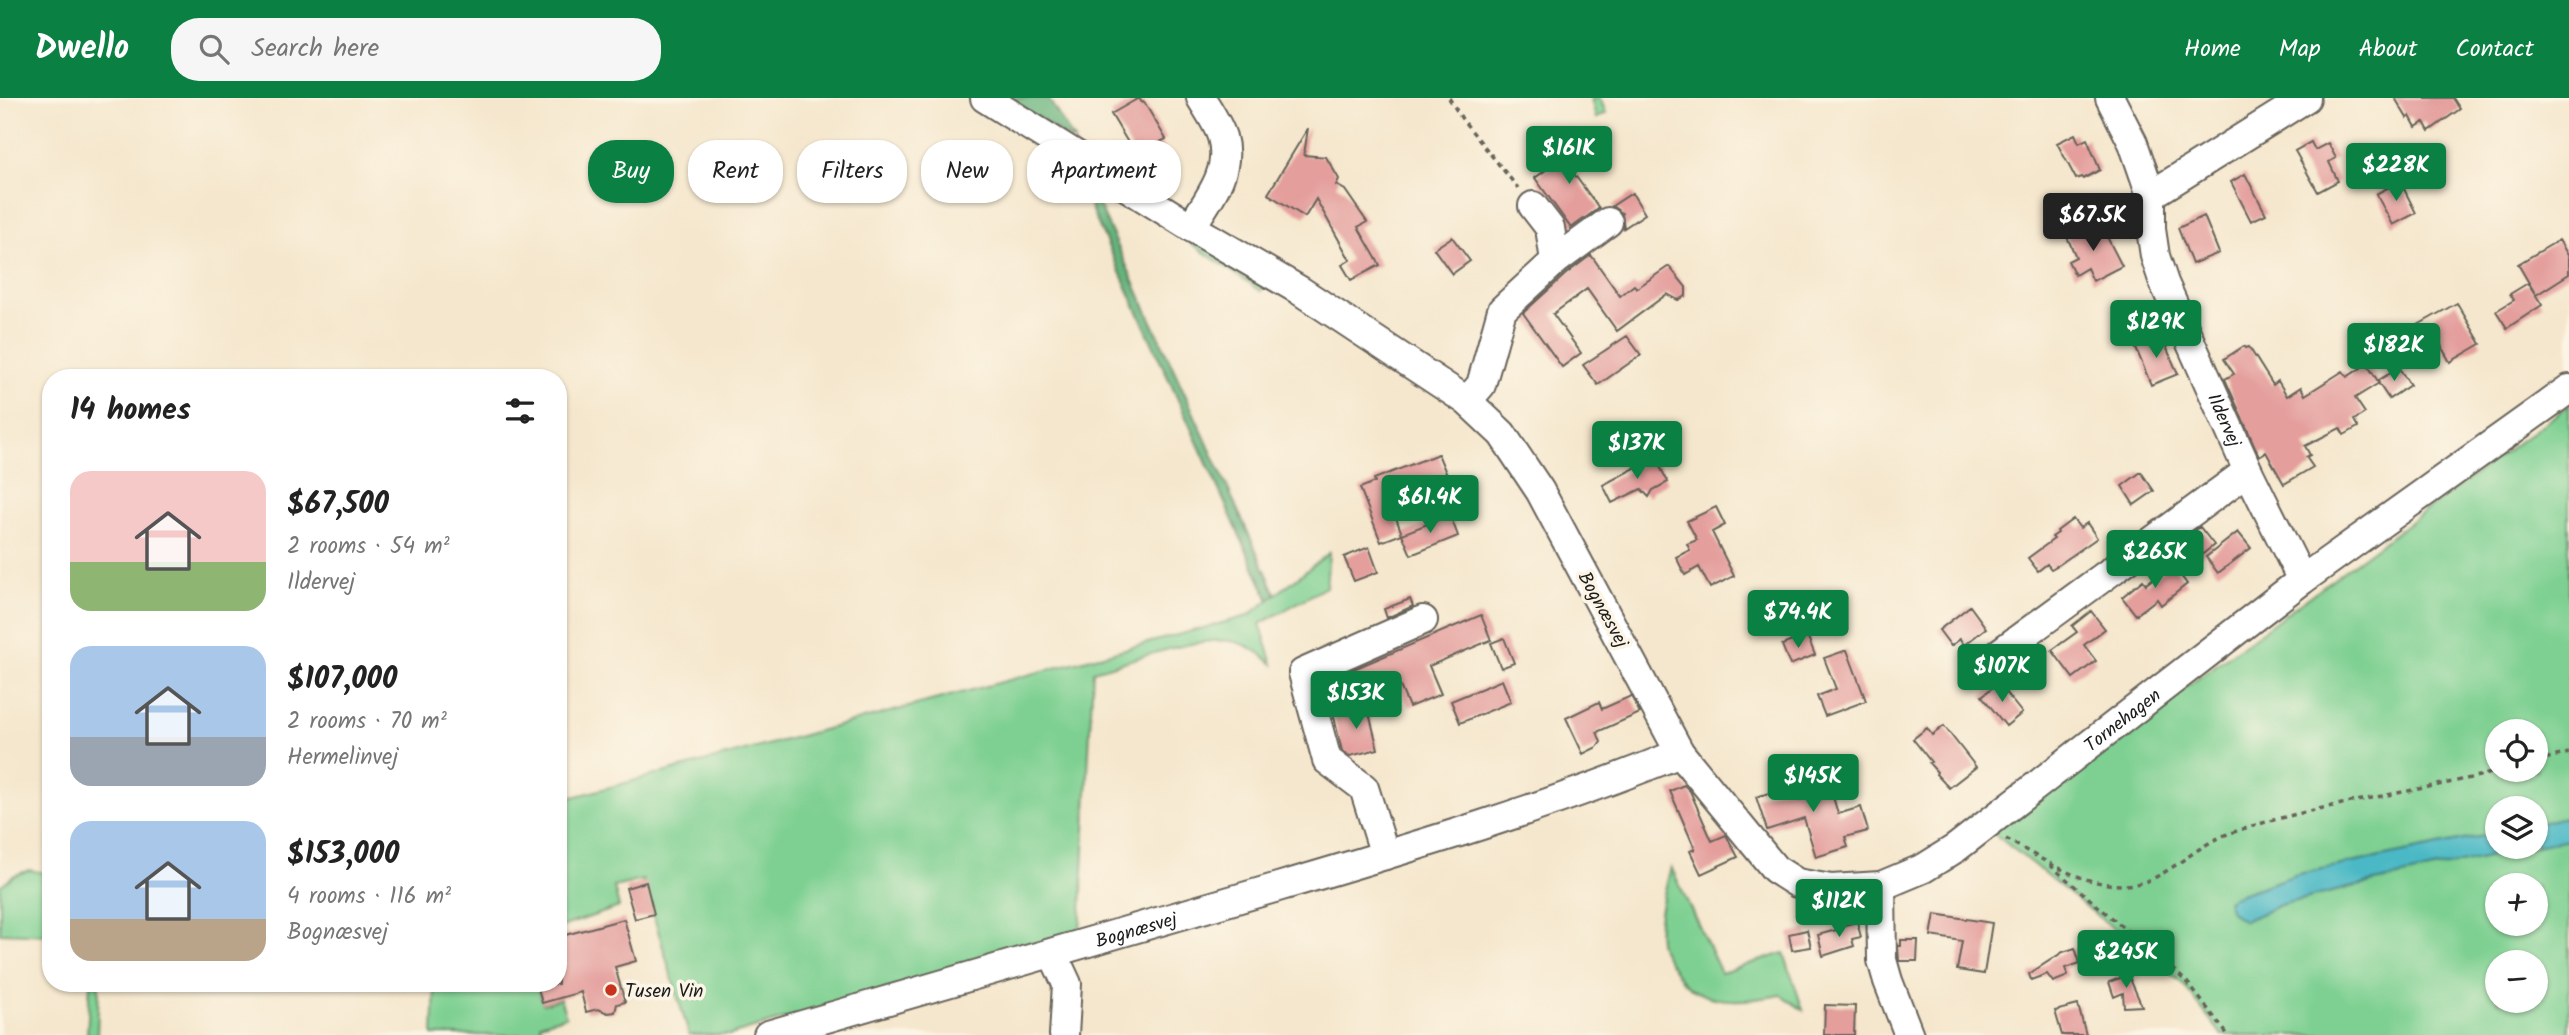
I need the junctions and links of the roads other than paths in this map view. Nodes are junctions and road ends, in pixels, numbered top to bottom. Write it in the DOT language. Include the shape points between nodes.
graph roads {
  1 [pos="985,98"];
  2 [pos="1201,98"];
  3 [pos="2110,98"];
  4 [pos="2306,98"];
  5 [pos="2151,195"];
  6 [pos="1533,206"];
  7 [pos="1608,222"];
  8 [pos="1191,227"];
  9 [pos="1555,261"];
  10 [pos="2569,389"];
  11 [pos="1467,401"];
  12 [pos="2248,471"];
  13 [pos="2302,580"];
  14 [pos="1423,620"];
  15 [pos="1994,657"];
  16 [pos="1680,752"];
  17 [pos="1385,855"];
  18 [pos="1881,886"];
  19 [pos="1053,954"];
  20 [pos="768,1035"];
  21 [pos="1064,1035"];
  22 [pos="1909,1035"];
  1 -- 8 [label="street, Bognæsvej"];
  2 -- 8 [label="street" via="1222,135 1226,160"];
  3 -- 5 [label="street, Ildervej" via="2133,143"];
  4 -- 5 [label="street"];
  5 -- 12 [label="street, Ildervej" via="2151,229 2164,283"];
  6 -- 9 [label="street" via="1550,229"];
  7 -- 9 [label="street"];
  8 -- 11 [label="street, Bognæsvej" via="1299,290"];
  9 -- 11 [label="street" via="1502,310 1481,385"];
  10 -- 13 [label="street, Tornehagen"];
  11 -- 16 [label="street, Bognæsvej" via="1502,434 1540,491"];
  12 -- 13 [label="street, Ildervej"];
  12 -- 15 [label="street"];
  13 -- 18 [label="street, Tornehagen" via="1956,848 1924,869"];
  14 -- 17 [label="street" via="1303,673 1327,760 1364,788"];
  16 -- 17 [label="street, Bognæsvej" via="1513,816"];
  16 -- 18 [label="street, Tornehagen" via="1772,866 1786,877 1814,888"];
  17 -- 19 [label="street, Bognæsvej"];
  18 -- 22 [label="street" via="1882,960"];
  19 -- 20 [label="street, Bognæsvej"];
  19 -- 21 [label="street" via="1067,984"];
}
